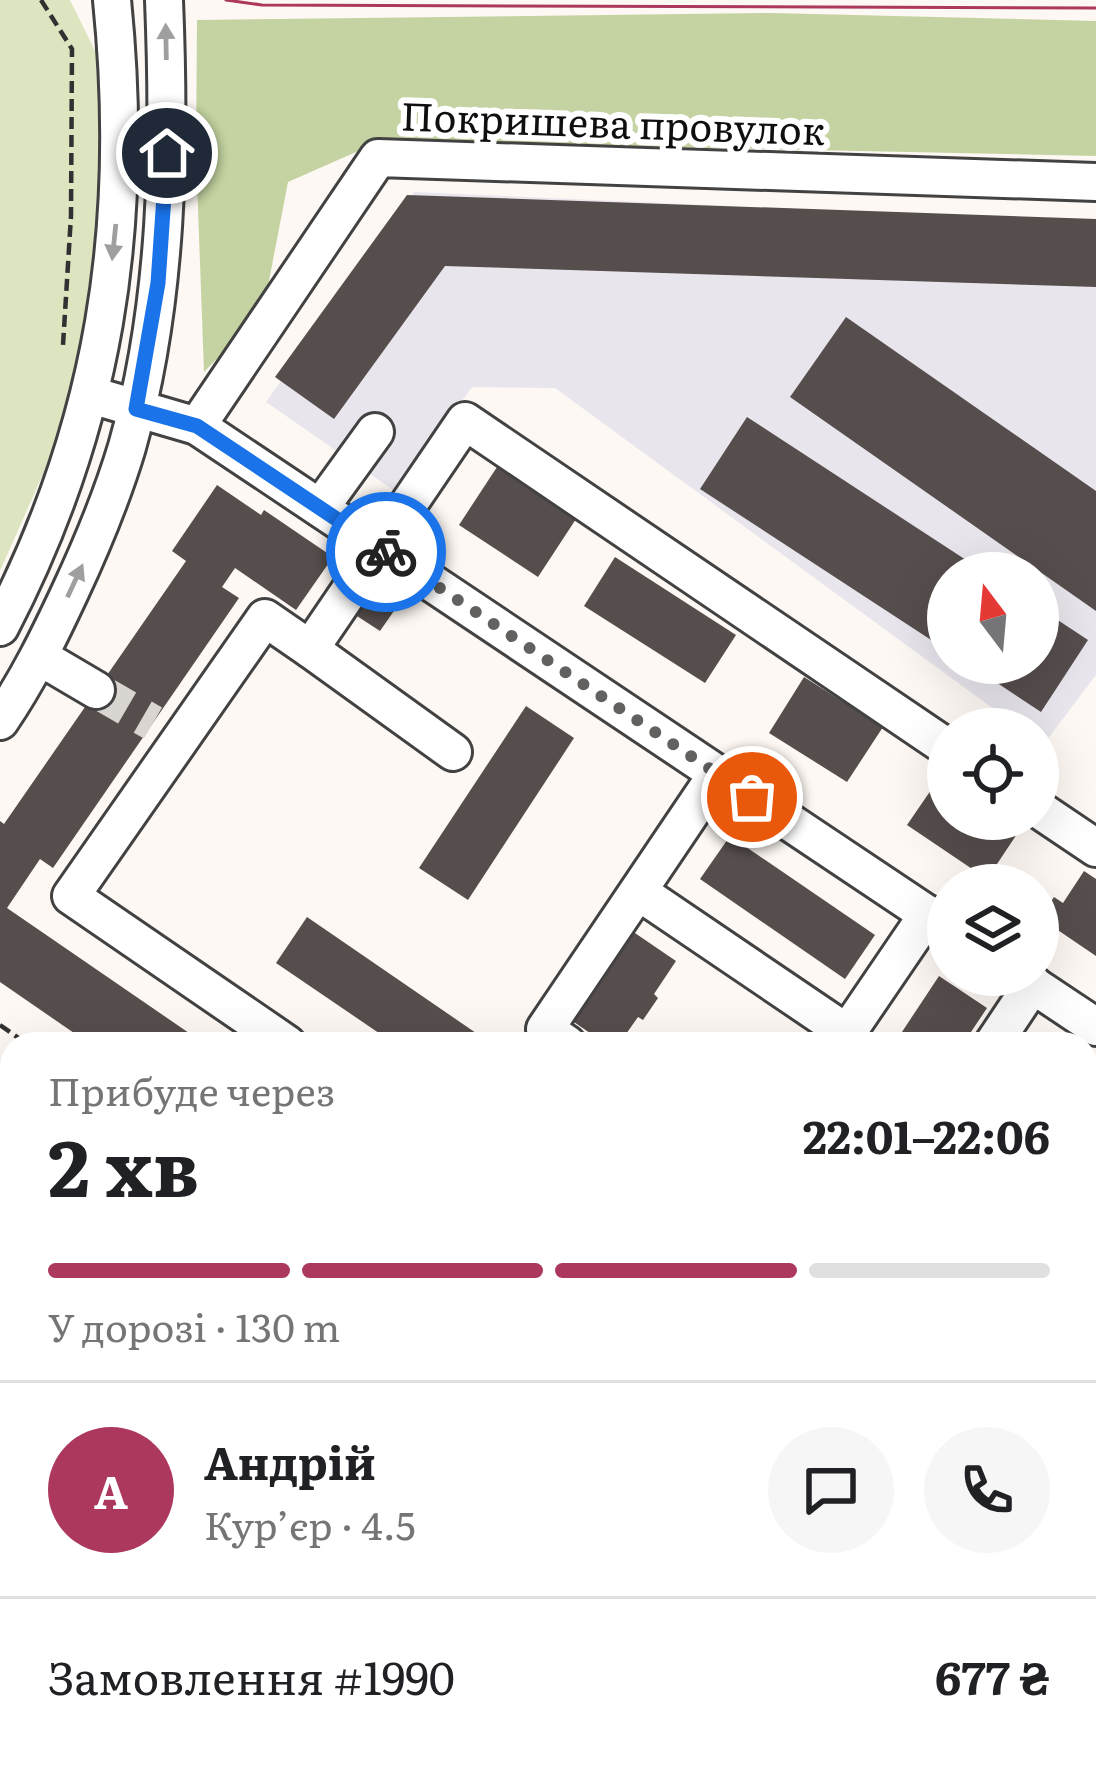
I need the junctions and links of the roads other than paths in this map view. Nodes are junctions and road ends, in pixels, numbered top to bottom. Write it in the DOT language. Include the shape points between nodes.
graph roads {
  1 [pos="112,0"];
  2 [pos="164,0"];
  3 [pos="1096,182"];
  4 [pos="91,395"];
  5 [pos="136,409"];
  6 [pos="197,426"];
  7 [pos="374,432"];
  8 [pos="320,508"];
  9 [pos="380,548"];
  10 [pos="0,627"];
  11 [pos="310,650"];
  12 [pos="40,657"];
  13 [pos="96,690"];
  14 [pos="0,722"];
  15 [pos="927,734"];
  16 [pos="453,752"];
  17 [pos="717,774"];
  18 [pos="1059,823"];
  19 [pos="1096,848"];
  20 [pos="639,892"];
  21 [pos="927,914"];
  22 [pos="927,935"];
  23 [pos="1018,996"];
  24 [pos="1050,996"];
  25 [pos="1096,1027"];
  26 [pos="269,1032"];
  27 [pos="549,1032"];
  28 [pos="835,1032"];
  29 [pos="848,1032"];
  30 [pos="999,1032"];
  1 -- 4 [label="street, one-way" via="120,162"];
  5 -- 2 [label="street, one-way" via="165,214"];
  3 -- 6 [label="street, Покришева провулок" via="378,158"];
  4 -- 5 [label="street"];
  4 -- 10 [label="street" via="49,524"];
  5 -- 6 [label="street"];
  12 -- 5 [label="street, one-way" via="94,537"];
  6 -- 8 [label="street"];
  7 -- 8 [label="street"];
  8 -- 9 [label="street"];
  9 -- 11 [label="street"];
  9 -- 15 [label="street" via="465,421"];
  9 -- 17 [label="street"];
  11 -- 16 [label="street"];
  11 -- 26 [label="street" via="265,618 166,731 70,896"];
  12 -- 13 [label="street"];
  12 -- 14 [label="street"];
  17 -- 20 [label="street"];
  17 -- 21 [label="street"];
  18 -- 19 [label="street"];
  20 -- 27 [label="street"];
  20 -- 28 [label="street"];
  22 -- 29 [label="street"];
  23 -- 30 [label="street"];
  24 -- 25 [label="street"];
}
